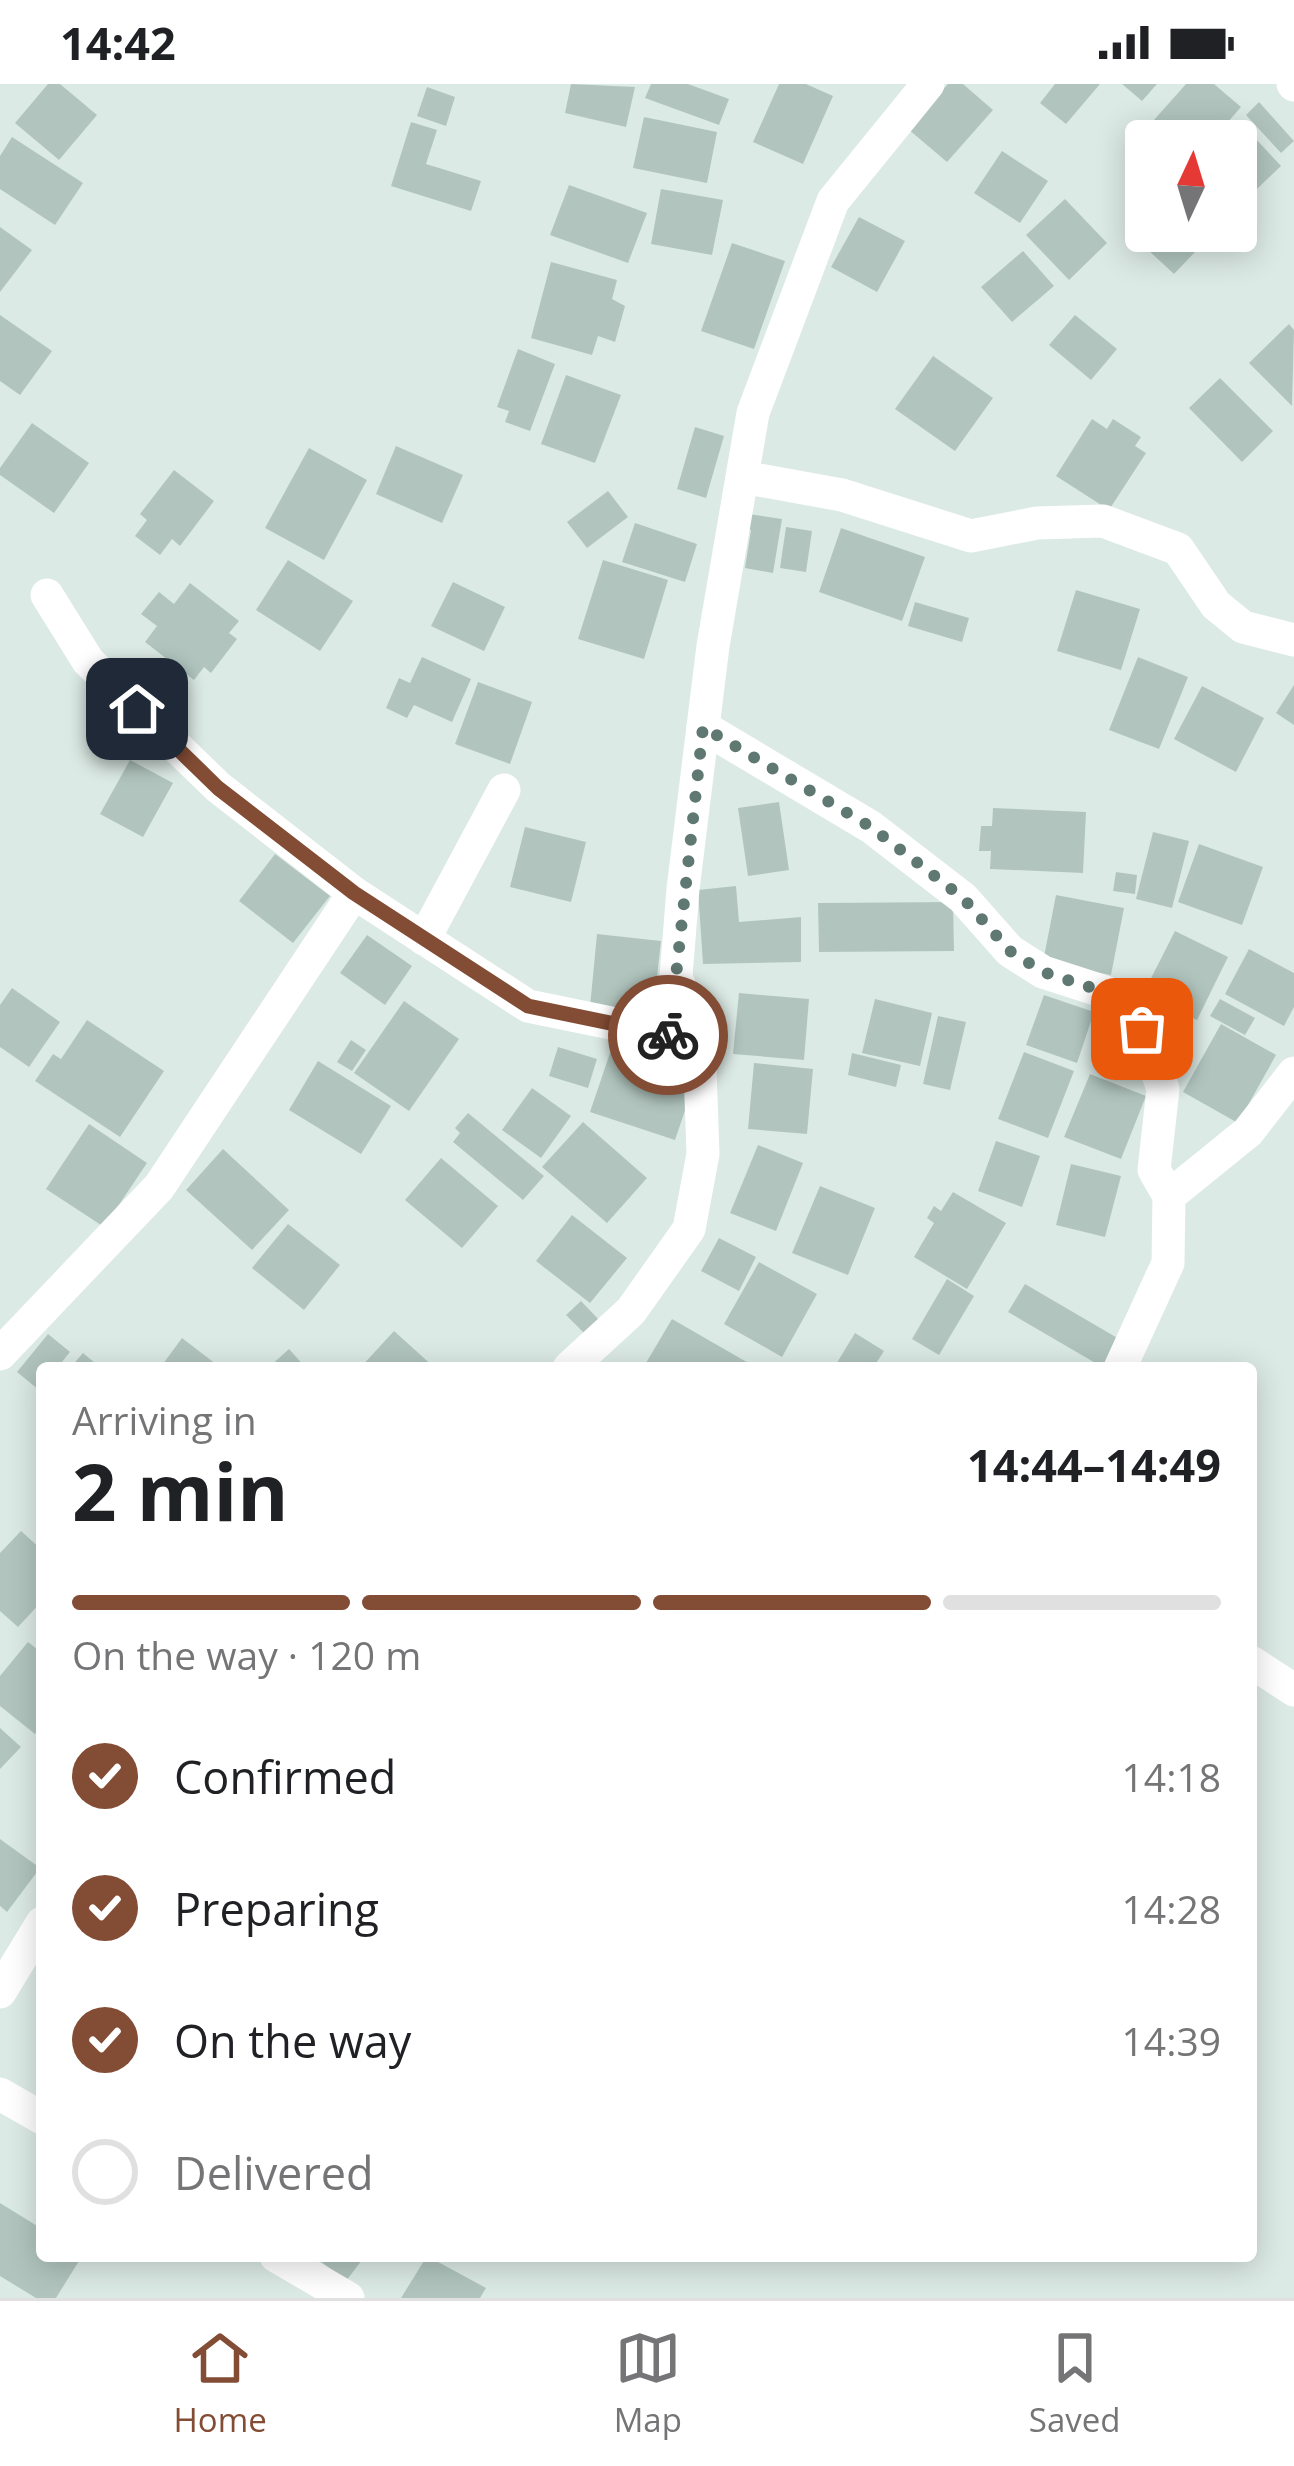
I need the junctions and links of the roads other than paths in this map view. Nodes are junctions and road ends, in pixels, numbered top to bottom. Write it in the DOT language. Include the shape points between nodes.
graph roads {
  1 [pos="928,84"];
  2 [pos="742,477"];
  3 [pos="47,595"];
  4 [pos="1294,640"];
  5 [pos="703,727"];
  6 [pos="504,790"];
  7 [pos="354,893"];
  8 [pos="424,939"];
  9 [pos="699,1041"];
  10 [pos="1294,1073"];
  11 [pos="1169,1196"];
  12 [pos="0,1354"];
  13 [pos="576,1362"];
  14 [pos="1123,1362"];
  15 [pos="1257,1667"];
  16 [pos="1294,1690"];
  17 [pos="36,1933"];
  18 [pos="0,1992"];
  19 [pos="0,2093"];
  20 [pos="36,2114"];
  21 [pos="286,2262"];
  22 [pos="348,2298"];
  1 -- 2 [label="street" via="833,202 753,413"];
  2 -- 4 [label="street" via="842,494 971,536 1103,521 1178,549 1216,605 1243,627"];
  2 -- 5 [label="street"];
  3 -- 7 [label="street" via="88,661 202,772"];
  5 -- 9 [label="street" via="676,976"];
  5 -- 11 [label="street" via="871,827 963,898 1010,951 1118,1004 1142,1029 1163,1089 1154,1170"];
  6 -- 8 [label="street"];
  7 -- 8 [label="street"];
  7 -- 12 [label="street" via="159,1186"];
  8 -- 9 [label="street" via="528,1006"];
  9 -- 13 [label="street" via="703,1154 689,1229 631,1311"];
  10 -- 11 [label="street" via="1248,1132"];
  11 -- 14 [label="street" via="1168,1264"];
  15 -- 16 [label="street"];
  17 -- 18 [label="street"];
  19 -- 20 [label="street"];
  21 -- 22 [label="street"];
}
